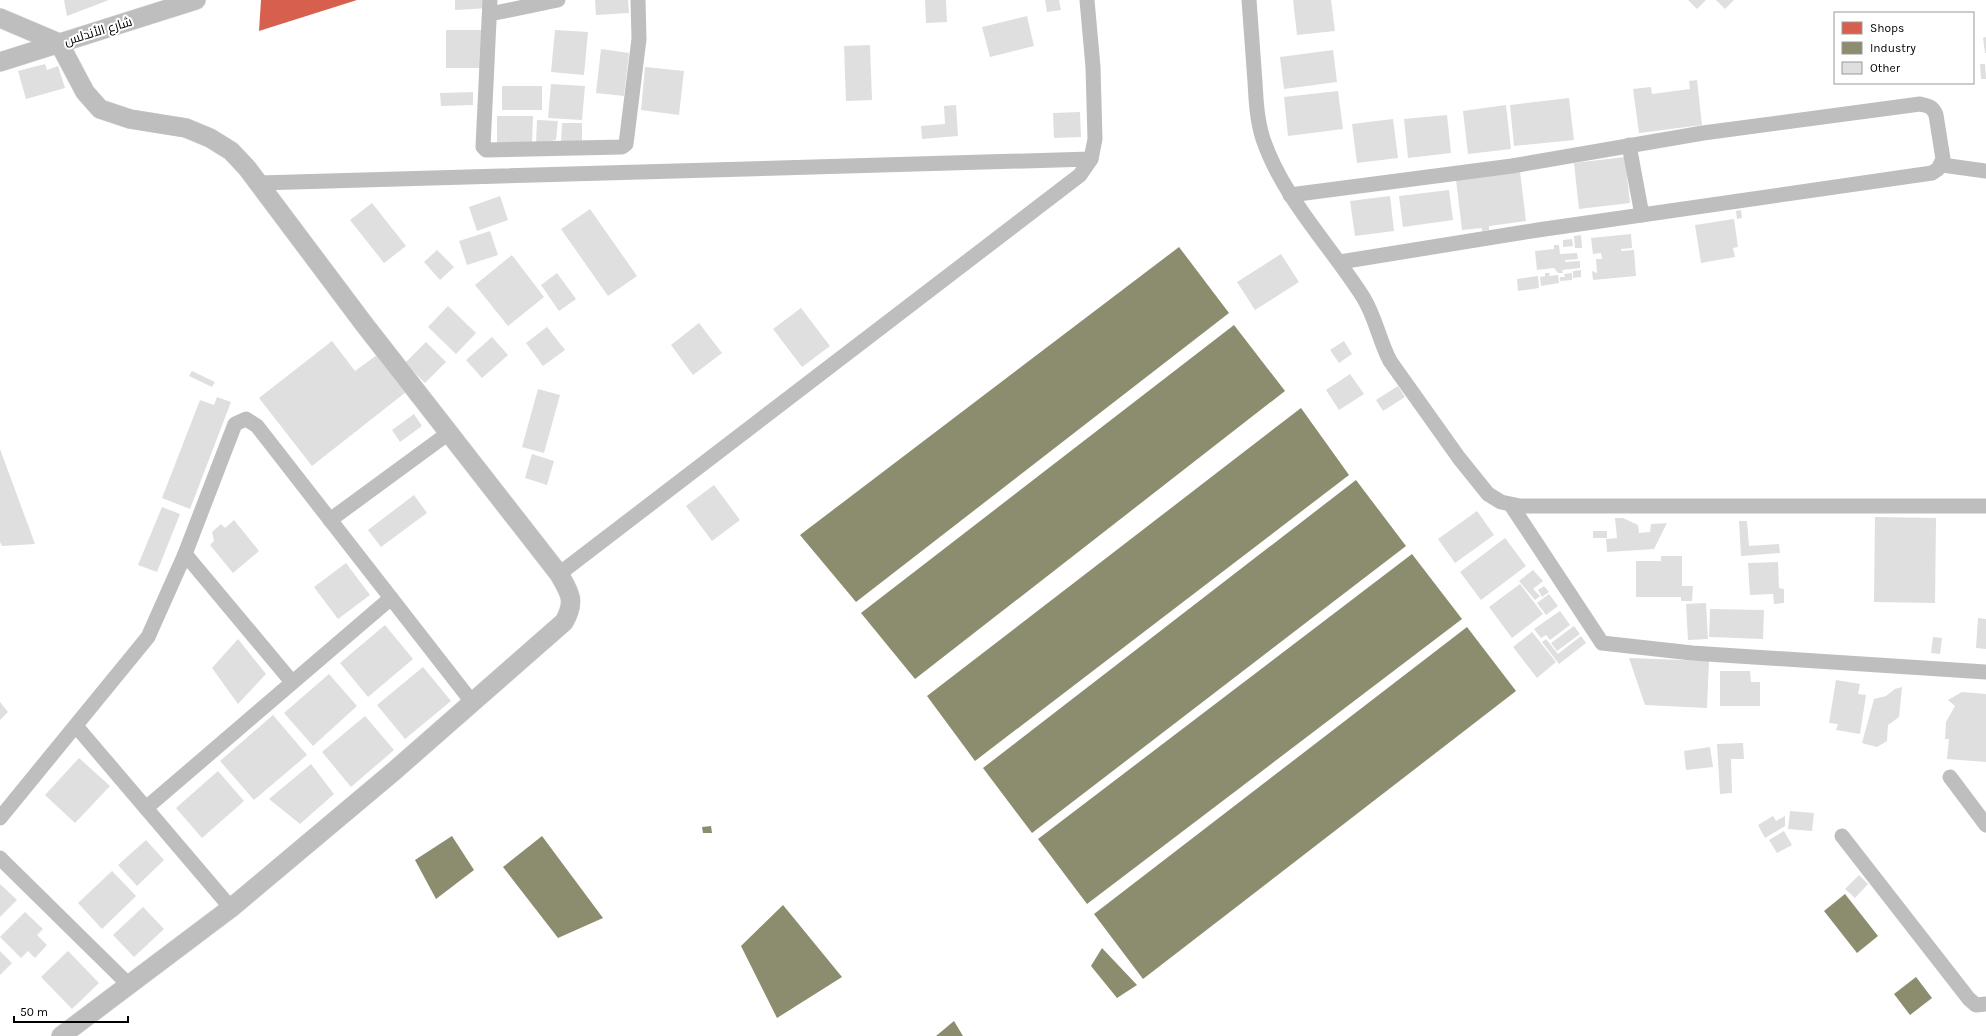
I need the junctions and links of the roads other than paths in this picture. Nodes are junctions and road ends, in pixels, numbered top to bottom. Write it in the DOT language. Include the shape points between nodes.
graph roads {
  1 [pos="196,0"];
  2 [pos="558,0"];
  3 [pos="638,0"];
  4 [pos="1087,0"];
  5 [pos="1248,0"];
  6 [pos="490,7"];
  7 [pos="0,18"];
  8 [pos="60,42"];
  9 [pos="0,62"];
  10 [pos="1629,146"];
  11 [pos="1091,159"];
  12 [pos="1942,165"];
  13 [pos="1986,171"];
  14 [pos="259,183"];
  15 [pos="1290,195"];
  16 [pos="1642,215"];
  17 [pos="1340,262"];
  18 [pos="450,432"];
  19 [pos="1512,505"];
  20 [pos="1986,506"];
  21 [pos="330,520"];
  22 [pos="185,554"];
  23 [pos="558,574"];
  24 [pos="391,598"];
  25 [pos="1986,672"];
  26 [pos="292,682"];
  27 [pos="472,702"];
  28 [pos="76,726"];
  29 [pos="1950,777"];
  30 [pos="146,808"];
  31 [pos="0,818"];
  32 [pos="1986,825"];
  33 [pos="1842,836"];
  34 [pos="0,858"];
  35 [pos="231,908"];
  36 [pos="128,984"];
  37 [pos="1986,1004"];
  38 [pos="61,1036"];
  1 -- 8 [label="main road, شارع الأندلس"];
  2 -- 6 [label="street"];
  3 -- 6 [label="street" via="639,39 627,140 622,147 484,150"];
  4 -- 11 [label="street" via="1095,116 1095,140"];
  5 -- 15 [label="street" via="1262,138 1272,163"];
  7 -- 8 [label="main road"];
  8 -- 9 [label="main road, شارع الأندلس"];
  8 -- 14 [label="main road" via="85,92 100,109 130,119 186,128 210,138 231,151"];
  10 -- 12 [label="street" via="1703,133 1920,104 1929,106 1936,115"];
  10 -- 15 [label="street" via="1512,166"];
  10 -- 16 [label="street"];
  11 -- 14 [label="street"];
  11 -- 23 [label="street" via="1080,175"];
  12 -- 13 [label="street"];
  12 -- 16 [label="street" via="1932,173 1919,176"];
  14 -- 18 [label="main road" via="364,324"];
  15 -- 17 [label="street"];
  16 -- 17 [label="street"];
  17 -- 19 [label="street" via="1375,318 1383,348 1390,362 1488,494"];
  18 -- 21 [label="street"];
  18 -- 23 [label="main road"];
  19 -- 20 [label="street"];
  19 -- 25 [label="street" via="1602,643 1692,653"];
  21 -- 22 [label="street" via="257,426 246,419 235,424"];
  21 -- 24 [label="street"];
  22 -- 26 [label="street"];
  22 -- 28 [label="street" via="148,637"];
  23 -- 27 [label="main road" via="570,592 571,603 564,622"];
  24 -- 26 [label="street"];
  24 -- 27 [label="street"];
  26 -- 30 [label="street"];
  27 -- 35 [label="main road"];
  28 -- 30 [label="street"];
  28 -- 31 [label="street"];
  29 -- 32 [label="street"];
  30 -- 35 [label="street"];
  33 -- 37 [label="street" via="1969,1000 1976,1005"];
  34 -- 36 [label="street"];
  35 -- 36 [label="main road"];
  36 -- 38 [label="main road"];
}
